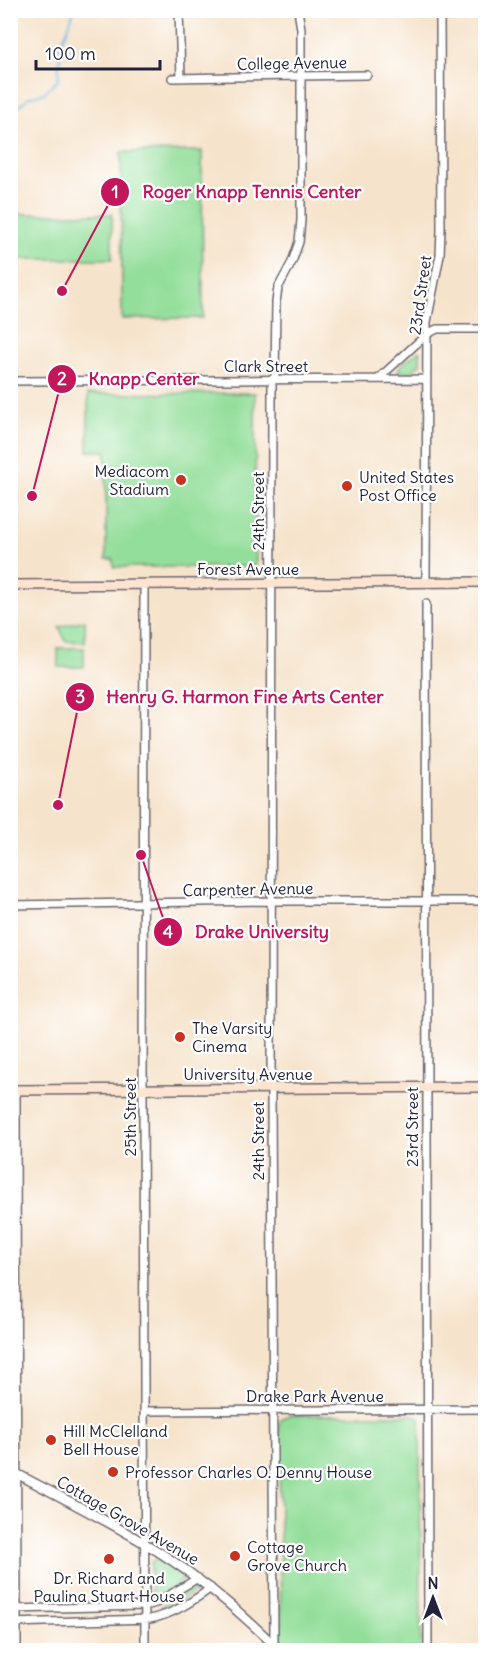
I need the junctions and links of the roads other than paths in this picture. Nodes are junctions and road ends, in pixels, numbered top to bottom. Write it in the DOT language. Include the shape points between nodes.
graph roads {
  1 [pos="179,10"];
  2 [pos="298,10"];
  3 [pos="440,10"];
  4 [pos="367,75"];
  5 [pos="301,76"];
  6 [pos="172,78"];
  7 [pos="181,78"];
  8 [pos="486,329"];
  9 [pos="427,334"];
  10 [pos="426,378"];
  11 [pos="378,379"];
  12 [pos="273,380"];
  13 [pos="10,381"];
  14 [pos="486,582"];
  15 [pos="426,583"];
  16 [pos="144,584"];
  17 [pos="272,584"];
  18 [pos="10,585"];
  19 [pos="426,604"];
  20 [pos="272,901"];
  21 [pos="426,901"];
  22 [pos="486,901"];
  23 [pos="143,904"];
  24 [pos="10,905"];
  25 [pos="486,1087"];
  26 [pos="271,1088"];
  27 [pos="426,1088"];
  28 [pos="143,1089"];
  29 [pos="13,1090"];
  30 [pos="427,1409"];
  31 [pos="486,1409"];
  32 [pos="272,1410"];
  33 [pos="144,1411"];
  34 [pos="13,1471"];
  35 [pos="145,1543"];
  36 [pos="198,1578"];
  37 [pos="211,1588"];
  38 [pos="145,1606"];
  39 [pos="14,1609"];
  40 [pos="145,1620"];
  41 [pos="14,1623"];
  42 [pos="275,1649"];
  43 [pos="17,1650"];
  44 [pos="145,1650"];
  45 [pos="428,1650"];
  1 -- 7 [label="street"];
  2 -- 5 [label="street, 24th Street"];
  3 -- 9 [label="street, 23rd Street" via="441,238"];
  4 -- 5 [label="street, College Avenue"];
  5 -- 7 [label="street, College Avenue"];
  5 -- 12 [label="street, 24th Street" via="302,220 292,262 278,288"];
  6 -- 7 [label="street, College Avenue"];
  8 -- 9 [label="street" via="437,329"];
  9 -- 10 [label="street, 23rd Street"];
  9 -- 11 [label="street"];
  10 -- 11 [label="street, Clark Street"];
  10 -- 15 [label="street, 23rd Street"];
  11 -- 12 [label="street, Clark Street"];
  12 -- 13 [label="street, Clark Street"];
  12 -- 17 [label="street, 24th Street"];
  14 -- 15 [label="main road, Forest Avenue"];
  15 -- 17 [label="main road, Forest Avenue"];
  16 -- 17 [label="main road, Forest Avenue"];
  16 -- 18 [label="main road, Forest Avenue"];
  16 -- 23 [label="street, 25th Street"];
  17 -- 20 [label="street, 24th Street"];
  19 -- 21 [label="street, 23rd Street"];
  20 -- 21 [label="street, Carpenter Avenue"];
  20 -- 23 [label="street, Carpenter Avenue"];
  20 -- 26 [label="street, 24th Street"];
  21 -- 22 [label="street, Carpenter Avenue"];
  21 -- 27 [label="street, 23rd Street"];
  23 -- 24 [label="street, Carpenter Avenue"];
  23 -- 28 [label="street, 25th Street"];
  25 -- 27 [label="main road, University Avenue"];
  26 -- 27 [label="main road, University Avenue"];
  26 -- 28 [label="main road, University Avenue"];
  26 -- 32 [label="street, 24th Street"];
  27 -- 30 [label="street, 23rd Street"];
  28 -- 29 [label="main road, University Avenue"];
  28 -- 33 [label="street, 25th Street"];
  29 -- 34 [label="street"];
  30 -- 31 [label="street, Drake Park Avenue"];
  30 -- 32 [label="street, Drake Park Avenue"];
  30 -- 45 [label="street, 23rd Street"];
  32 -- 33 [label="street, Drake Park Avenue"];
  32 -- 42 [label="street, 24th Street"];
  33 -- 35 [label="street, 25th Street"];
  34 -- 35 [label="street, Cottage Grove Avenue"];
  34 -- 39 [label="street"];
  35 -- 36 [label="street, Cottage Grove Avenue"];
  35 -- 38 [label="street, 25th Street"];
  36 -- 37 [label="street, Cottage Grove Avenue"];
  36 -- 38 [label="street"];
  37 -- 40 [label="street" via="162,1617"];
  37 -- 42 [label="street, Cottage Grove Avenue" via="246,1617"];
  38 -- 39 [label="street"];
  38 -- 40 [label="street, 25th Street"];
  39 -- 41 [label="street"];
  40 -- 41 [label="street"];
  40 -- 44 [label="street, 25th Street"];
  41 -- 43 [label="street"];
}
